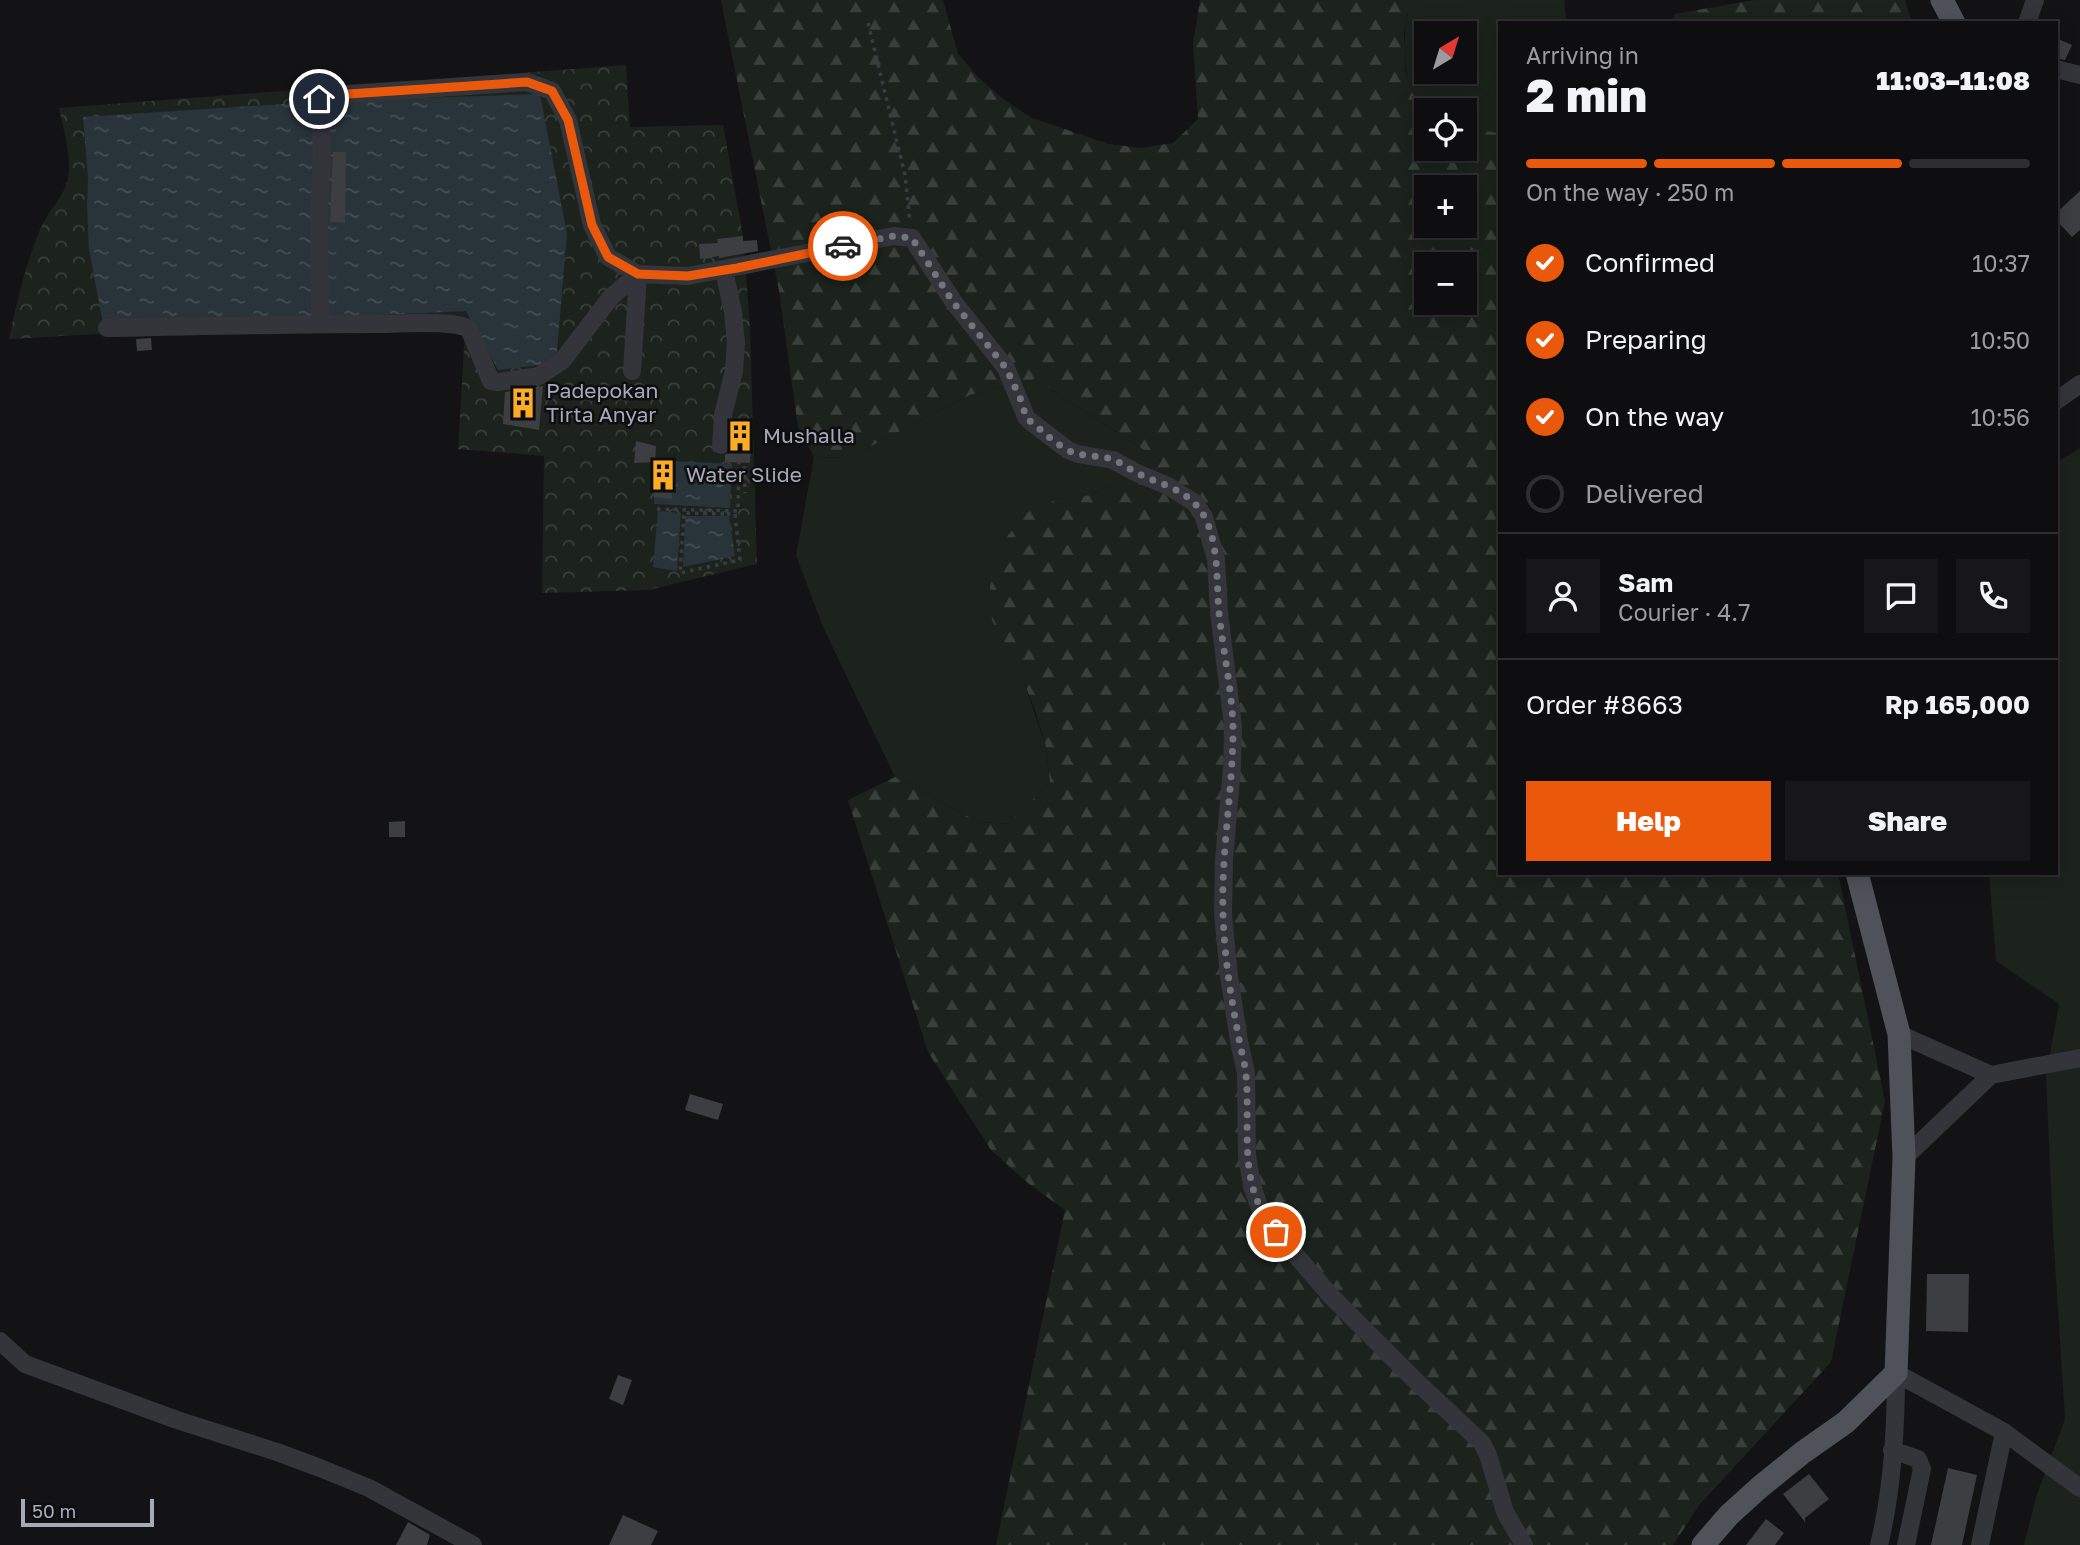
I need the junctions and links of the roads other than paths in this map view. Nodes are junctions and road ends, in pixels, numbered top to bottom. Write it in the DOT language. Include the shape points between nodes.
graph roads {
  1 [pos="1942,0"];
  2 [pos="2035,0"];
  3 [pos="1953,21"];
  4 [pos="2028,21"];
  5 [pos="2058,70"];
  6 [pos="2080,75"];
  7 [pos="724,270"];
  8 [pos="638,274"];
  9 [pos="320,322"];
  10 [pos="107,328"];
  11 [pos="632,371"];
  12 [pos="2080,384"];
  13 [pos="2058,400"];
  14 [pos="733,449"];
  15 [pos="1858,875"];
  16 [pos="1899,1034"];
  17 [pos="2080,1058"];
  18 [pos="1991,1075"];
  19 [pos="1904,1158"];
  20 [pos="0,1341"];
  21 [pos="1896,1373"];
  22 [pos="2004,1432"];
  23 [pos="1892,1450"];
  24 [pos="2080,1488"];
  25 [pos="1886,1517"];
  26 [pos="1912,1517"];
  27 [pos="473,1545"];
  28 [pos="1524,1545"];
  29 [pos="1703,1545"];
  30 [pos="1880,1545"];
  31 [pos="1906,1545"];
  32 [pos="1980,1545"];
  1 -- 3 [label="main road"];
  2 -- 4 [label="lane"];
  5 -- 6 [label="lane"];
  7 -- 8 [label="lane" via="688,276"];
  7 -- 14 [label="lane" via="736,343 723,415"];
  7 -- 28 [label="lane" via="894,236 912,238 953,302 1006,368 1030,421 1068,450 1113,460 1168,486 1195,503 1204,517 1216,559 1233,726 1223,914 1246,1073 1247,1155 1254,1193 1264,1217 1330,1295 1482,1443 1505,1512"];
  8 -- 9 [label="lane" via="611,297 562,361 539,376 491,381 464,326"];
  8 -- 9 [label="lane" via="608,257 592,225 568,120 552,91 527,82 318,96 322,147"];
  8 -- 11 [label="lane"];
  9 -- 10 [label="lane"];
  12 -- 13 [label="lane"];
  15 -- 16 [label="main road"];
  16 -- 18 [label="lane"];
  16 -- 19 [label="main road"];
  17 -- 18 [label="lane"];
  18 -- 19 [label="lane"];
  19 -- 21 [label="main road"];
  20 -- 27 [label="lane" via="25,1364 320,1468 369,1488"];
  21 -- 22 [label="lane"];
  21 -- 23 [label="lane"];
  21 -- 29 [label="main road" via="1846,1422 1760,1487"];
  22 -- 24 [label="lane"];
  22 -- 32 [label="lane"];
  23 -- 25 [label="lane"];
  23 -- 26 [label="lane" via="1921,1462"];
  25 -- 26 [label="lane"];
  25 -- 30 [label="lane"];
  26 -- 31 [label="lane"];
}
